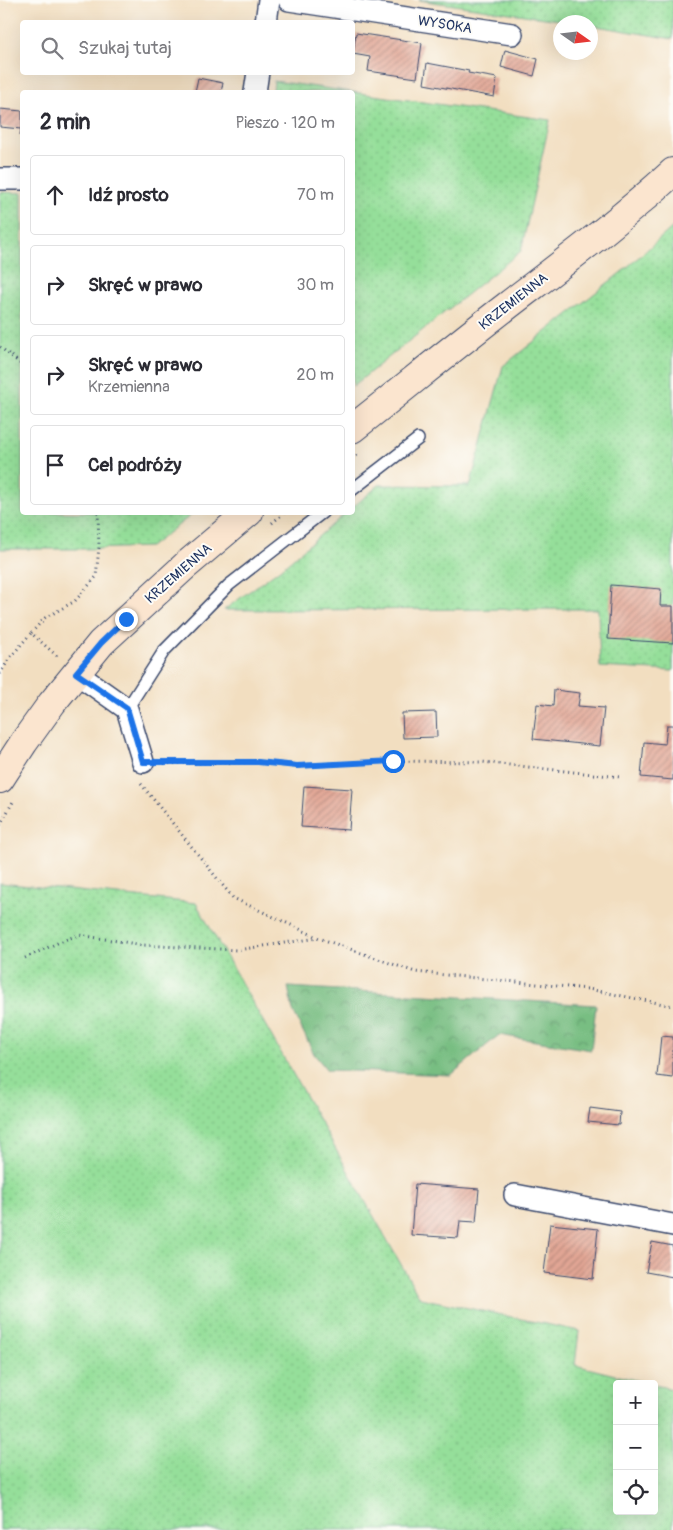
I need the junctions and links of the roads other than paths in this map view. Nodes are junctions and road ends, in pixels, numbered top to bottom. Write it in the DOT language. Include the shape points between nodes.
graph roads {
  1 [pos="269,0"];
  2 [pos="289,0"];
  3 [pos="266,20"];
  4 [pos="512,34"];
  5 [pos="258,75"];
  6 [pos="255,90"];
  7 [pos="673,172"];
  8 [pos="0,179"];
  9 [pos="20,179"];
  10 [pos="355,427"];
  11 [pos="418,439"];
  12 [pos="355,488"];
  13 [pos="319,515"];
  14 [pos="257,520"];
  15 [pos="76,673"];
  16 [pos="127,708"];
  17 [pos="143,762"];
  18 [pos="8,788"];
  19 [pos="515,1196"];
  20 [pos="673,1224"];
  1 -- 3 [label="street"];
  2 -- 4 [label="street, WYSOKA"];
  5 -- 6 [label="street"];
  7 -- 10 [label="main road, KRZEMIENNA"];
  8 -- 9 [label="street"];
  11 -- 12 [label="lane"];
  13 -- 16 [label="lane" via="229,585 164,650"];
  14 -- 15 [label="main road, KRZEMIENNA" via="185,566 101,643"];
  15 -- 16 [label="street"];
  15 -- 18 [label="main road, KRZEMIENNA" via="29,734"];
  16 -- 17 [label="street"];
  19 -- 20 [label="street"];
}
